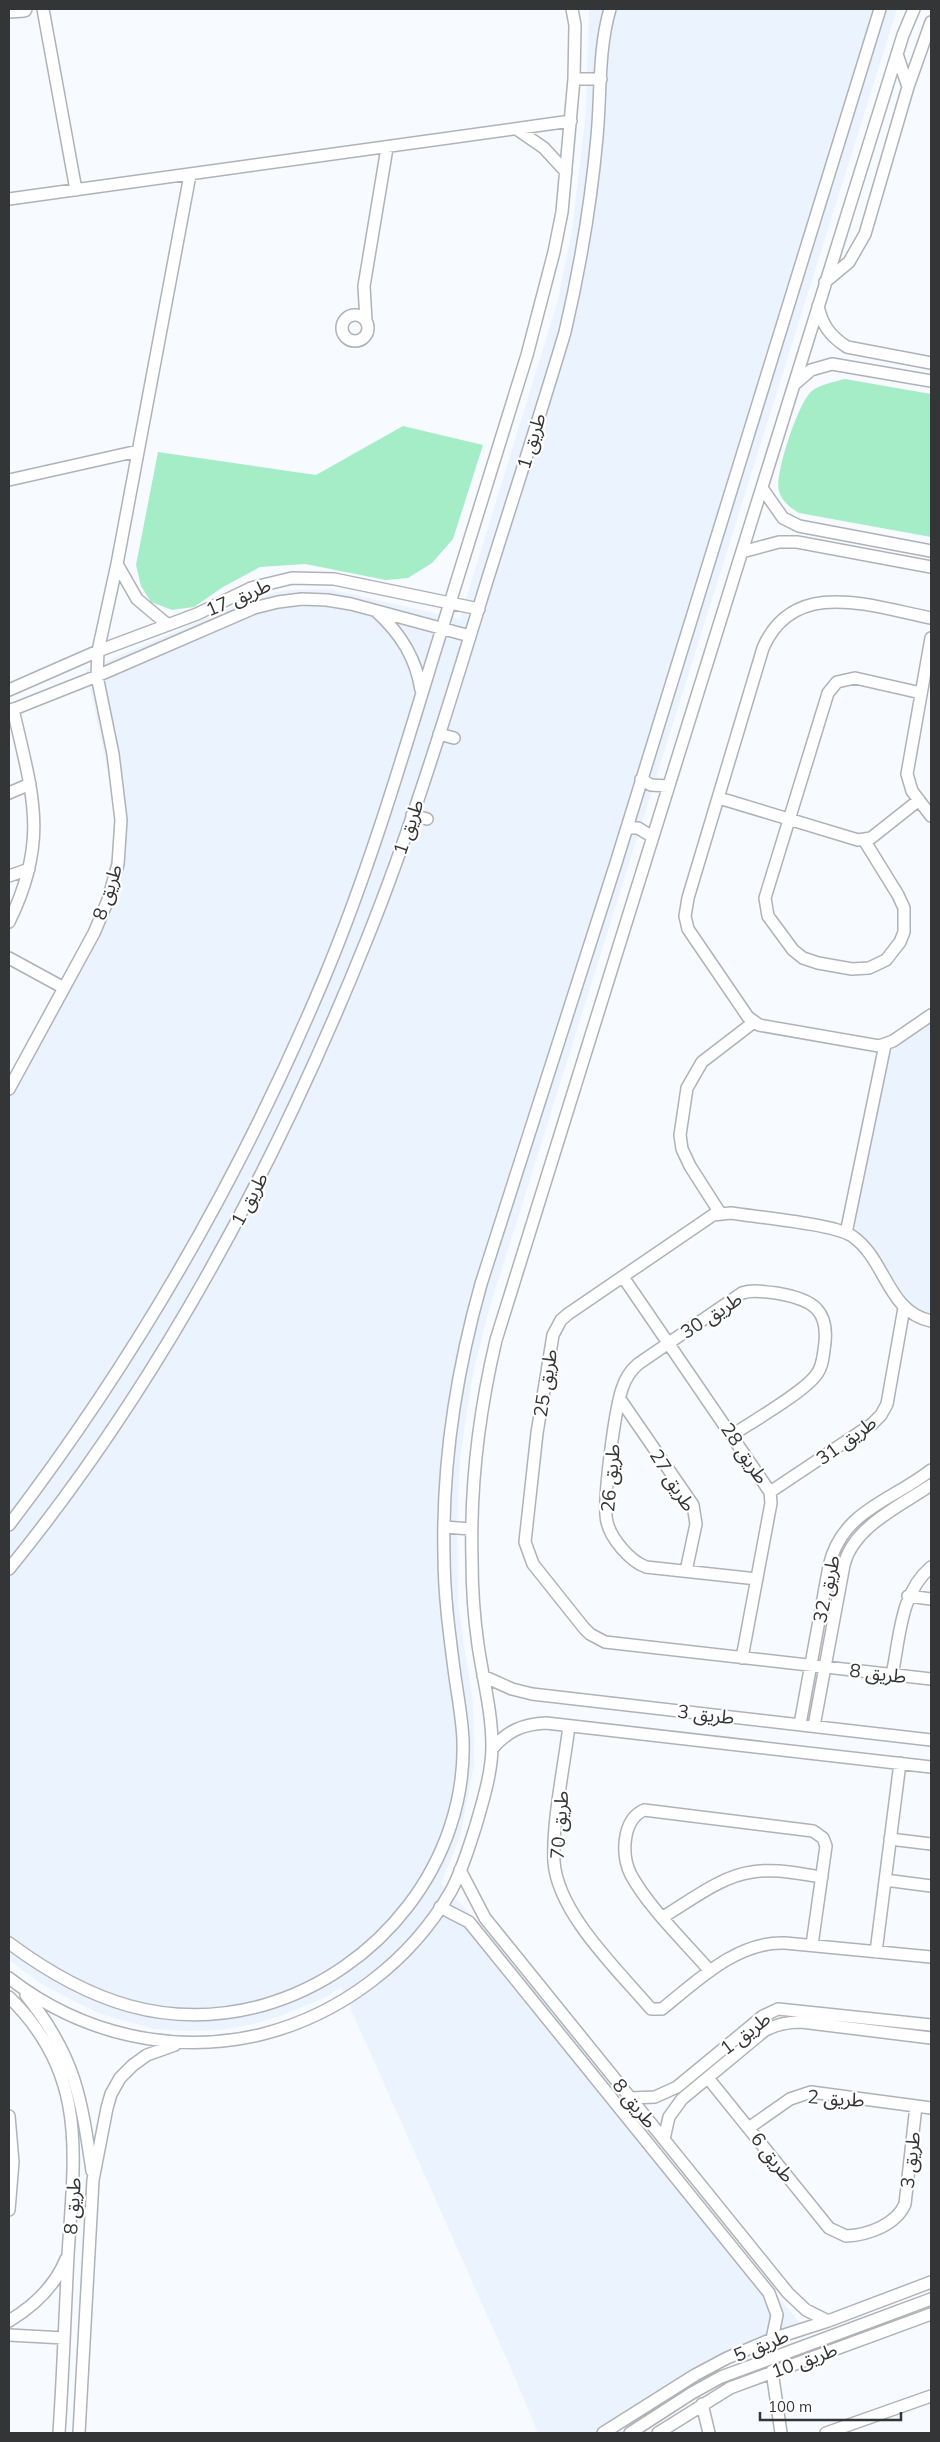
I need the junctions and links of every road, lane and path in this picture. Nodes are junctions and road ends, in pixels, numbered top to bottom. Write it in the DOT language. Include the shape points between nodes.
graph roads {
  1 [pos="24,9"];
  2 [pos="43,9"];
  3 [pos="572,9"];
  4 [pos="610,9"];
  5 [pos="880,9"];
  6 [pos="914,9"];
  7 [pos="9,10"];
  8 [pos="931,22"];
  9 [pos="897,54"];
  10 [pos="574,79"];
  11 [pos="601,80"];
  12 [pos="908,87"];
  13 [pos="571,121"];
  14 [pos="518,130"];
  15 [pos="387,148"];
  16 [pos="566,172"];
  17 [pos="190,175"];
  18 [pos="76,190"];
  19 [pos="9,199"];
  20 [pos="826,282"];
  21 [pos="364,286"];
  22 [pos="818,305"];
  23 [pos="346,319"];
  24 [pos="366,321"];
  25 [pos="931,363"];
  26 [pos="931,381"];
  27 [pos="794,384"];
  28 [pos="138,451"];
  29 [pos="9,480"];
  30 [pos="762,488"];
  31 [pos="742,552"];
  32 [pos="931,552"];
  33 [pos="117,564"];
  34 [pos="931,567"];
  35 [pos="450,603"];
  36 [pos="479,609"];
  37 [pos="376,611"];
  38 [pos="931,618"];
  39 [pos="168,625"];
  40 [pos="442,628"];
  41 [pos="470,636"];
  42 [pos="931,638"];
  43 [pos="98,651"];
  44 [pos="97,676"];
  45 [pos="9,690"];
  46 [pos="921,693"];
  47 [pos="422,694"];
  48 [pos="11,710"];
  49 [pos="438,734"];
  50 [pos="454,738"];
  51 [pos="641,779"];
  52 [pos="30,784"];
  53 [pos="668,786"];
  54 [pos="9,793"];
  55 [pos="719,798"];
  56 [pos="919,800"];
  57 [pos="412,815"];
  58 [pos="931,816"];
  59 [pos="427,819"];
  60 [pos="789,819"];
  61 [pos="627,828"];
  62 [pos="652,837"];
  63 [pos="864,840"];
  64 [pos="29,869"];
  65 [pos="9,876"];
  66 [pos="9,922"];
  67 [pos="9,958"];
  68 [pos="64,988"];
  69 [pos="931,1015"];
  70 [pos="754,1022"];
  71 [pos="885,1045"];
  72 [pos="9,1089"];
  73 [pos="720,1213"];
  74 [pos="846,1234"];
  75 [pos="623,1277"];
  76 [pos="904,1308"];
  77 [pos="931,1321"];
  78 [pos="668,1343"];
  79 [pos="620,1398"];
  80 [pos="732,1435"];
  81 [pos="930,1473"];
  82 [pos="931,1485"];
  83 [pos="770,1492"];
  84 [pos="9,1525"];
  85 [pos="444,1527"];
  86 [pos="471,1529"];
  87 [pos="9,1568"];
  88 [pos="931,1568"];
  89 [pos="686,1571"];
  90 [pos="757,1579"];
  91 [pos="908,1596"];
  92 [pos="931,1599"];
  93 [pos="742,1658"];
  94 [pos="811,1665"];
  95 [pos="825,1666"];
  96 [pos="892,1674"];
  97 [pos="483,1676"];
  98 [pos="931,1679"];
  99 [pos="800,1724"];
  100 [pos="568,1726"];
  101 [pos="814,1726"];
  102 [pos="931,1740"];
  103 [pos="492,1749"];
  104 [pos="900,1763"];
  105 [pos="931,1767"];
  106 [pos="890,1839"];
  107 [pos="931,1844"];
  108 [pos="460,1870"];
  109 [pos="822,1877"];
  110 [pos="885,1880"];
  111 [pos="931,1886"];
  112 [pos="440,1907"];
  113 [pos="663,1917"];
  114 [pos="9,1943"];
  115 [pos="812,1945"];
  116 [pos="876,1952"];
  117 [pos="931,1958"];
  118 [pos="710,1971"];
  119 [pos="9,1978"];
  120 [pos="21,1987"];
  121 [pos="9,1997"];
  122 [pos="931,2025"];
  123 [pos="931,2038"];
  124 [pos="182,2043"];
  125 [pos="708,2078"];
  126 [pos="631,2098"];
  127 [pos="916,2106"];
  128 [pos="931,2108"];
  129 [pos="9,2116"];
  130 [pos="750,2127"];
  131 [pos="664,2139"];
  132 [pos="93,2180"];
  133 [pos="9,2205"];
  134 [pos="9,2210"];
  135 [pos="840,2235"];
  136 [pos="68,2253"];
  137 [pos="931,2282"];
  138 [pos="931,2300"];
  139 [pos="931,2314"];
  140 [pos="9,2321"];
  141 [pos="828,2321"];
  142 [pos="9,2335"];
  143 [pos="64,2338"];
  144 [pos="772,2339"];
  145 [pos="772,2371"];
  146 [pos="686,2381"];
  147 [pos="692,2393"];
  148 [pos="931,2396"];
  149 [pos="702,2404"];
  150 [pos="59,2431"];
  151 [pos="80,2432"];
  152 [pos="603,2433"];
  153 [pos="630,2433"];
  154 [pos="658,2433"];
  155 [pos="709,2433"];
  156 [pos="782,2433"];
  157 [pos="826,2433"];
  1 -- 7 [label="street"];
  2 -- 18 [label="street"];
  3 -- 10 [label="street, طريق 1" via="576,42"];
  4 -- 11 [label="street, طريق 1" via="604,35"];
  5 -- 51 [label="street"];
  6 -- 9 [label="street"];
  8 -- 12 [label="street"];
  9 -- 12 [label="street"];
  9 -- 20 [label="street"];
  10 -- 11 [label="street"];
  10 -- 13 [label="street, طريق 1"];
  11 -- 36 [label="street, طريق 1" via="593,184 574,293 553,372"];
  12 -- 20 [label="street" via="864,234 849,262"];
  13 -- 14 [label="street"];
  13 -- 16 [label="street, طريق 1"];
  14 -- 15 [label="street"];
  14 -- 16 [label="street" via="544,148"];
  15 -- 17 [label="street"];
  15 -- 21 [label="street"];
  16 -- 35 [label="street, طريق 1" via="554,252 534,332"];
  17 -- 18 [label="street"];
  17 -- 28 [label="street, طريق 8"];
  18 -- 19 [label="street"];
  20 -- 22 [label="street"];
  21 -- 23 [label="street"];
  21 -- 24 [label="street"];
  22 -- 25 [label="street" via="827,330 847,347"];
  22 -- 27 [label="street"];
  23 -- 24 [label="street" via="356,315"];
  23 -- 24 [label="street" via="343,335 356,342 365,337"];
  26 -- 27 [label="street" via="832,364 811,370"];
  27 -- 30 [label="street"];
  28 -- 29 [label="street"];
  28 -- 33 [label="street, طريق 8"];
  30 -- 31 [label="street"];
  30 -- 32 [label="street" via="783,518 798,526"];
  31 -- 34 [label="street" via="779,542 797,542"];
  31 -- 53 [label="street"];
  33 -- 39 [label="street" via="137,599"];
  33 -- 43 [label="street, طريق 8"];
  35 -- 36 [label="street, طريق 17"];
  35 -- 39 [label="street, طريق 17" via="334,579 292,578 251,588"];
  35 -- 40 [label="street, طريق 1"];
  36 -- 41 [label="street, طريق 1"];
  37 -- 40 [label="street, طريق 17"];
  37 -- 44 [label="street, طريق 17" via="327,600 302,598 278,602 254,608"];
  37 -- 47 [label="street" via="412,656"];
  38 -- 55 [label="street" via="833,601 804,606 779,622 763,648"];
  39 -- 43 [label="street, طريق 17"];
  40 -- 41 [label="street, طريق 17"];
  40 -- 47 [label="street, طريق 1"];
  41 -- 49 [label="street, طريق 1"];
  42 -- 46 [label="street"];
  43 -- 44 [label="street, طريق 8"];
  43 -- 45 [label="street, طريق 17"];
  44 -- 48 [label="street, طريق 17"];
  44 -- 68 [label="street, طريق 8" via="118,787 121,842 108,900"];
  46 -- 56 [label="street" via="907,774 909,786"];
  46 -- 60 [label="street" via="855,678 846,679 831,689"];
  47 -- 84 [label="street, طريق 1" via="386,809 336,948 254,1130 203,1228 141,1334 72,1440"];
  48 -- 52 [label="street"];
  49 -- 50 [label="street"];
  49 -- 57 [label="street, طريق 1"];
  51 -- 53 [label="street" via="651,785"];
  51 -- 61 [label="street"];
  52 -- 54 [label="street"];
  52 -- 64 [label="street" via="35,819"];
  53 -- 62 [label="street"];
  55 -- 60 [label="street"];
  55 -- 70 [label="street" via="686,904 686,922 700,948"];
  56 -- 58 [label="street"];
  56 -- 63 [label="street"];
  57 -- 59 [label="street"];
  57 -- 87 [label="street, طريق 1" via="344,994 252,1193 192,1302 121,1415"];
  60 -- 63 [label="street"];
  60 -- 63 [label="street" via="766,892 765,907 793,950 810,961 852,969 869,968 886,960 900,942 904,908"];
  61 -- 62 [label="street" via="638,828"];
  61 -- 85 [label="street" via="475,1308 450,1426"];
  62 -- 86 [label="street" via="502,1319 480,1423"];
  64 -- 65 [label="street"];
  64 -- 66 [label="street"];
  67 -- 68 [label="street"];
  68 -- 72 [label="street, طريق 8"];
  69 -- 71 [label="street"];
  70 -- 71 [label="street" via="871,1046"];
  70 -- 73 [label="street" via="702,1062 687,1088 680,1136 682,1149"];
  71 -- 74 [label="street"];
  73 -- 74 [label="street" via="731,1212"];
  73 -- 75 [label="street, طريق 25"];
  74 -- 76 [label="street" via="866,1250"];
  75 -- 78 [label="street, طريق 28"];
  75 -- 93 [label="street, طريق 25" via="568,1314 553,1335 529,1497 526,1550 561,1600 597,1639 613,1644"];
  76 -- 77 [label="street" via="916,1317"];
  76 -- 83 [label="street, طريق 31" via="887,1404 881,1415"];
  78 -- 79 [label="street, طريق 26" via="633,1368"];
  78 -- 80 [label="street, طريق 28"];
  78 -- 80 [label="street, طريق 30" via="736,1296 749,1291 804,1299 820,1313 826,1339 817,1374"];
  79 -- 89 [label="street, طريق 27" via="693,1505 696,1524"];
  79 -- 89 [label="street, طريق 26" via="606,1510 609,1529 632,1559 641,1565"];
  80 -- 83 [label="street, طريق 28"];
  81 -- 94 [label="street, طريق 32" via="858,1517 842,1534 829,1566"];
  82 -- 95 [label="street, طريق 32" via="866,1529 851,1545 844,1565"];
  83 -- 90 [label="street, طريق 28" via="771,1503"];
  85 -- 86 [label="street"];
  85 -- 114 [label="street" via="447,1614 463,1739 459,1792 442,1846 429,1874 399,1918 373,1946 316,1986 284,1999 216,2014 182,2014 147,2011 90,1993 38,1965"];
  86 -- 97 [label="street" via="474,1617"];
  88 -- 91 [label="street" via="921,1576"];
  89 -- 90 [label="street, طريق 26"];
  90 -- 93 [label="street, طريق 28"];
  91 -- 92 [label="street"];
  91 -- 96 [label="street"];
  93 -- 94 [label="street, طريق 25"];
  94 -- 95 [label="street, طريق 25"];
  94 -- 99 [label="street, طريق 32"];
  95 -- 96 [label="street, طريق 8"];
  95 -- 101 [label="street, طريق 32"];
  96 -- 98 [label="street, طريق 8"];
  97 -- 99 [label="street, طريق 3" via="532,1694"];
  97 -- 103 [label="street"];
  99 -- 101 [label="street, طريق 3"];
  100 -- 103 [label="street, طريق 3" via="526,1725 506,1734"];
  100 -- 104 [label="street, طريق 3"];
  100 -- 118 [label="street, طريق 70" via="554,1864 575,1919 655,2011"];
  101 -- 102 [label="street, طريق 3"];
  103 -- 108 [label="street" via="480,1811"];
  104 -- 105 [label="street, طريق 3"];
  104 -- 106 [label="street"];
  106 -- 107 [label="street"];
  106 -- 110 [label="street"];
  108 -- 112 [label="street"];
  108 -- 126 [label="street, طريق 8" via="485,1918"];
  109 -- 113 [label="street" via="765,1871 745,1873"];
  109 -- 113 [label="street" via="826,1846 814,1831 644,1810 631,1818 627,1826 627,1858 630,1872"];
  109 -- 115 [label="street"];
  110 -- 111 [label="street"];
  110 -- 116 [label="street"];
  112 -- 124 [label="street" via="398,1960 357,1992 331,2007 244,2039"];
  112 -- 144 [label="street, طريق 8" via="469,1922 769,2293 777,2315"];
  113 -- 118 [label="street"];
  115 -- 116 [label="street"];
  115 -- 118 [label="street" via="761,1944 748,1948"];
  116 -- 117 [label="street"];
  119 -- 120 [label="street"];
  120 -- 124 [label="street" via="50,2006 97,2026 148,2039"];
  120 -- 132 [label="street" via="42,2014 73,2072 82,2104"];
  121 -- 136 [label="street, طريق 8" via="43,2038 68,2099 74,2159"];
  122 -- 126 [label="street, طريق 1" via="778,2009 763,2016 677,2087 655,2096"];
  123 -- 125 [label="street, طريق 1" via="801,2022 782,2023 764,2031"];
  124 -- 132 [label="street" via="147,2055 120,2078 107,2108"];
  125 -- 130 [label="street, طريق 6"];
  125 -- 131 [label="street, طريق 1" via="675,2108"];
  126 -- 131 [label="street, طريق 8"];
  127 -- 128 [label="street, طريق 2"];
  127 -- 130 [label="street, طريق 2" via="811,2092 790,2098"];
  127 -- 135 [label="street, طريق 3" via="905,2204 901,2212 888,2224 853,2236"];
  129 -- 133 [label="street" via="13,2162"];
  130 -- 135 [label="street, طريق 6" via="829,2228"];
  131 -- 141 [label="street, طريق 8" via="788,2293 806,2310"];
  132 -- 151 [label="street"];
  133 -- 134 [label="street"];
  136 -- 140 [label="street" via="62,2269 44,2294"];
  136 -- 143 [label="street, طريق 8"];
  137 -- 141 [label="street, طريق 5"];
  138 -- 147 [label="street, طريق 5" via="738,2370"];
  139 -- 145 [label="street, طريق 10"];
  141 -- 144 [label="street, طريق 5"];
  142 -- 143 [label="street"];
  143 -- 150 [label="street, طريق 8"];
  144 -- 146 [label="street, طريق 5" via="708,2367"];
  145 -- 149 [label="street, طريق 10" via="730,2388"];
  145 -- 156 [label="street"];
  146 -- 147 [label="street"];
  146 -- 152 [label="street, طريق 5"];
  147 -- 153 [label="street, طريق 5"];
  148 -- 157 [label="street"];
  149 -- 154 [label="street, طريق 10"];
  149 -- 155 [label="street"];
  150 -- 151 [label="street"];
}
